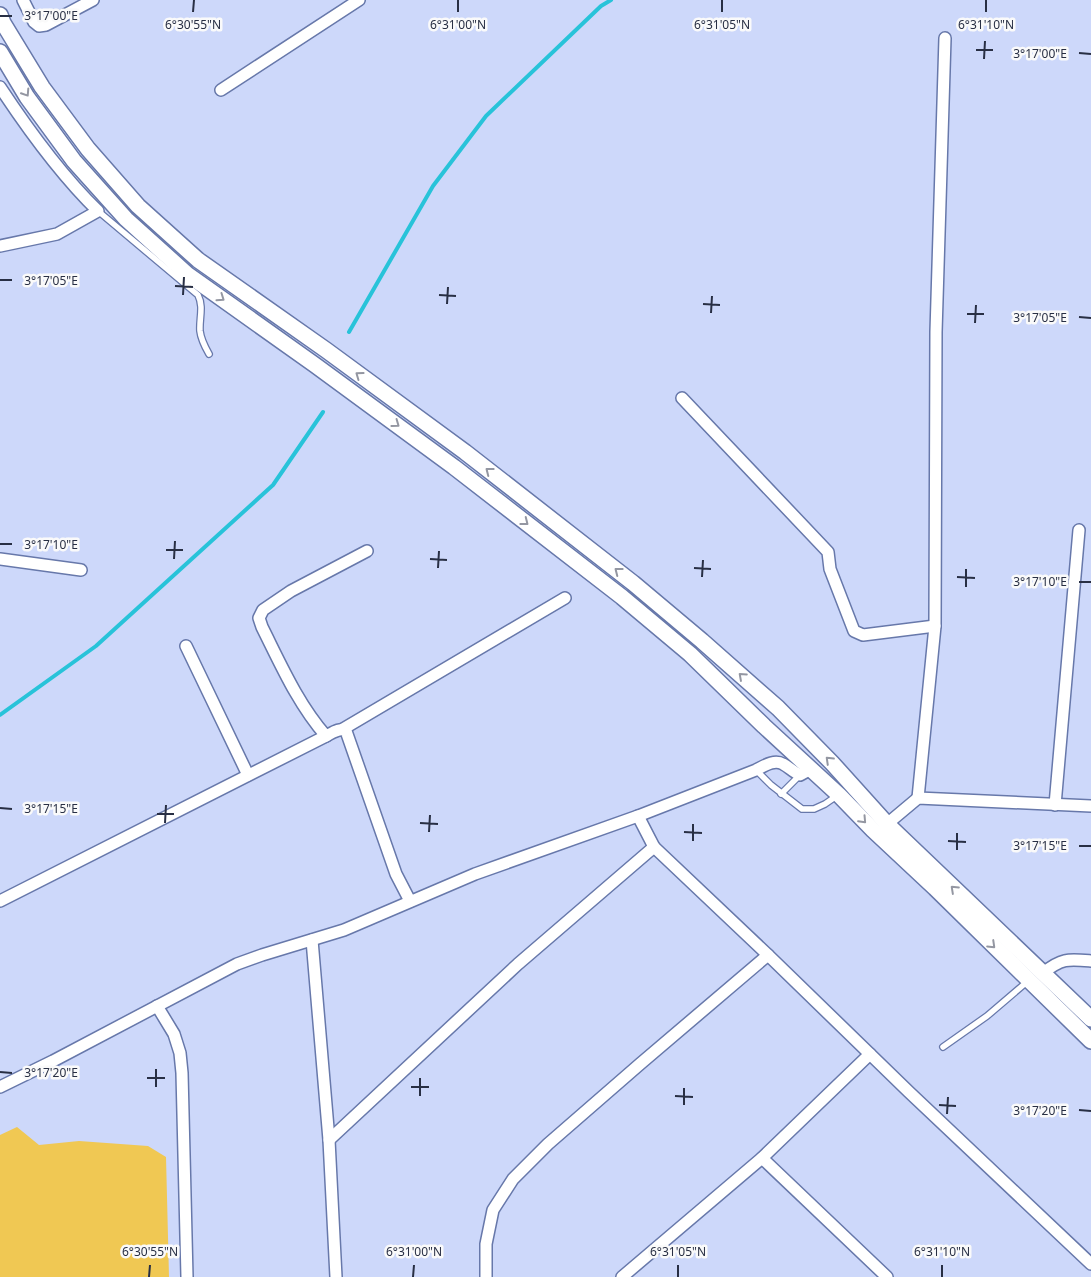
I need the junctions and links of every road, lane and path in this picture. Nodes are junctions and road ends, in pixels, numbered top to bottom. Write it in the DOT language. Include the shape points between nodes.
graph roads {
  1 [pos="24,0"];
  2 [pos="93,0"];
  3 [pos="359,0"];
  4 [pos="0,15"];
  5 [pos="945,38"];
  6 [pos="0,52"];
  7 [pos="0,87"];
  8 [pos="221,90"];
  9 [pos="98,210"];
  10 [pos="0,246"];
  11 [pos="209,354"];
  12 [pos="682,398"];
  13 [pos="1079,530"];
  14 [pos="367,552"];
  15 [pos="0,559"];
  16 [pos="80,570"];
  17 [pos="565,598"];
  18 [pos="935,626"];
  19 [pos="186,646"];
  20 [pos="343,729"];
  21 [pos="326,736"];
  22 [pos="756,770"];
  23 [pos="805,772"];
  24 [pos="248,775"];
  25 [pos="780,794"];
  26 [pos="839,794"];
  27 [pos="918,798"];
  28 [pos="1055,805"];
  29 [pos="1091,806"];
  30 [pos="638,816"];
  31 [pos="887,824"];
  32 [pos="654,848"];
  33 [pos="0,901"];
  34 [pos="410,901"];
  35 [pos="975,919"];
  36 [pos="312,940"];
  37 [pos="768,956"];
  38 [pos="1091,960"];
  39 [pos="1043,972"];
  40 [pos="1028,981"];
  41 [pos="157,1006"];
  42 [pos="1091,1019"];
  43 [pos="1091,1041"];
  44 [pos="943,1047"];
  45 [pos="870,1054"];
  46 [pos="0,1087"];
  47 [pos="329,1140"];
  48 [pos="762,1158"];
  49 [pos="1091,1263"];
  50 [pos="186,1277"];
  51 [pos="336,1277"];
  52 [pos="486,1277"];
  53 [pos="622,1277"];
  54 [pos="887,1277"];
  1 -- 2 [label="street" via="39,26"];
  3 -- 8 [label="street"];
  31 -- 4 [label="main road, one-way" via="778,708 633,583 465,452 198,260 138,206 88,150 42,87"];
  5 -- 18 [label="street" via="936,332"];
  6 -- 23 [label="main road, one-way" via="27,97 74,161 126,219 187,274 454,467 622,597 690,654"];
  7 -- 9 [label="street" via="44,150"];
  9 -- 10 [label="street" via="57,234"];
  9 -- 11 [label="lane" via="198,295 201,301 200,333"];
  12 -- 18 [label="street" via="828,552 830,569 854,631 863,635"];
  13 -- 28 [label="street"];
  14 -- 21 [label="street" via="291,591 263,610 259,618 299,698"];
  15 -- 16 [label="street"];
  17 -- 20 [label="street"];
  18 -- 27 [label="street"];
  19 -- 24 [label="street"];
  20 -- 21 [label="street"];
  20 -- 34 [label="street" via="396,874"];
  21 -- 24 [label="street"];
  22 -- 23 [label="street" via="772,762 780,762 794,772"];
  22 -- 25 [label="lane"];
  22 -- 30 [label="street"];
  23 -- 25 [label="lane"];
  23 -- 26 [label="main road"];
  24 -- 33 [label="street"];
  25 -- 26 [label="lane" via="802,810 814,809"];
  26 -- 35 [label="main road, one-way" via="936,888"];
  27 -- 28 [label="street"];
  27 -- 31 [label="street"];
  28 -- 29 [label="street"];
  30 -- 32 [label="street"];
  30 -- 34 [label="street" via="475,874"];
  35 -- 31 [label="main road, one-way"];
  32 -- 37 [label="street"];
  32 -- 47 [label="street" via="518,964"];
  34 -- 36 [label="street" via="344,930"];
  35 -- 39 [label="main road"];
  35 -- 40 [label="main road, one-way"];
  36 -- 41 [label="street" via="237,964"];
  36 -- 47 [label="street"];
  37 -- 45 [label="street"];
  37 -- 52 [label="street" via="548,1144 512,1179 493,1210 486,1244"];
  38 -- 39 [label="street" via="1062,961"];
  39 -- 42 [label="main road"];
  40 -- 43 [label="main road"];
  40 -- 44 [label="lane"];
  41 -- 46 [label="street"];
  41 -- 50 [label="street" via="174,1034 180,1054"];
  45 -- 48 [label="street"];
  45 -- 49 [label="street"];
  47 -- 51 [label="street"];
  48 -- 53 [label="street"];
  48 -- 54 [label="street"];
}
